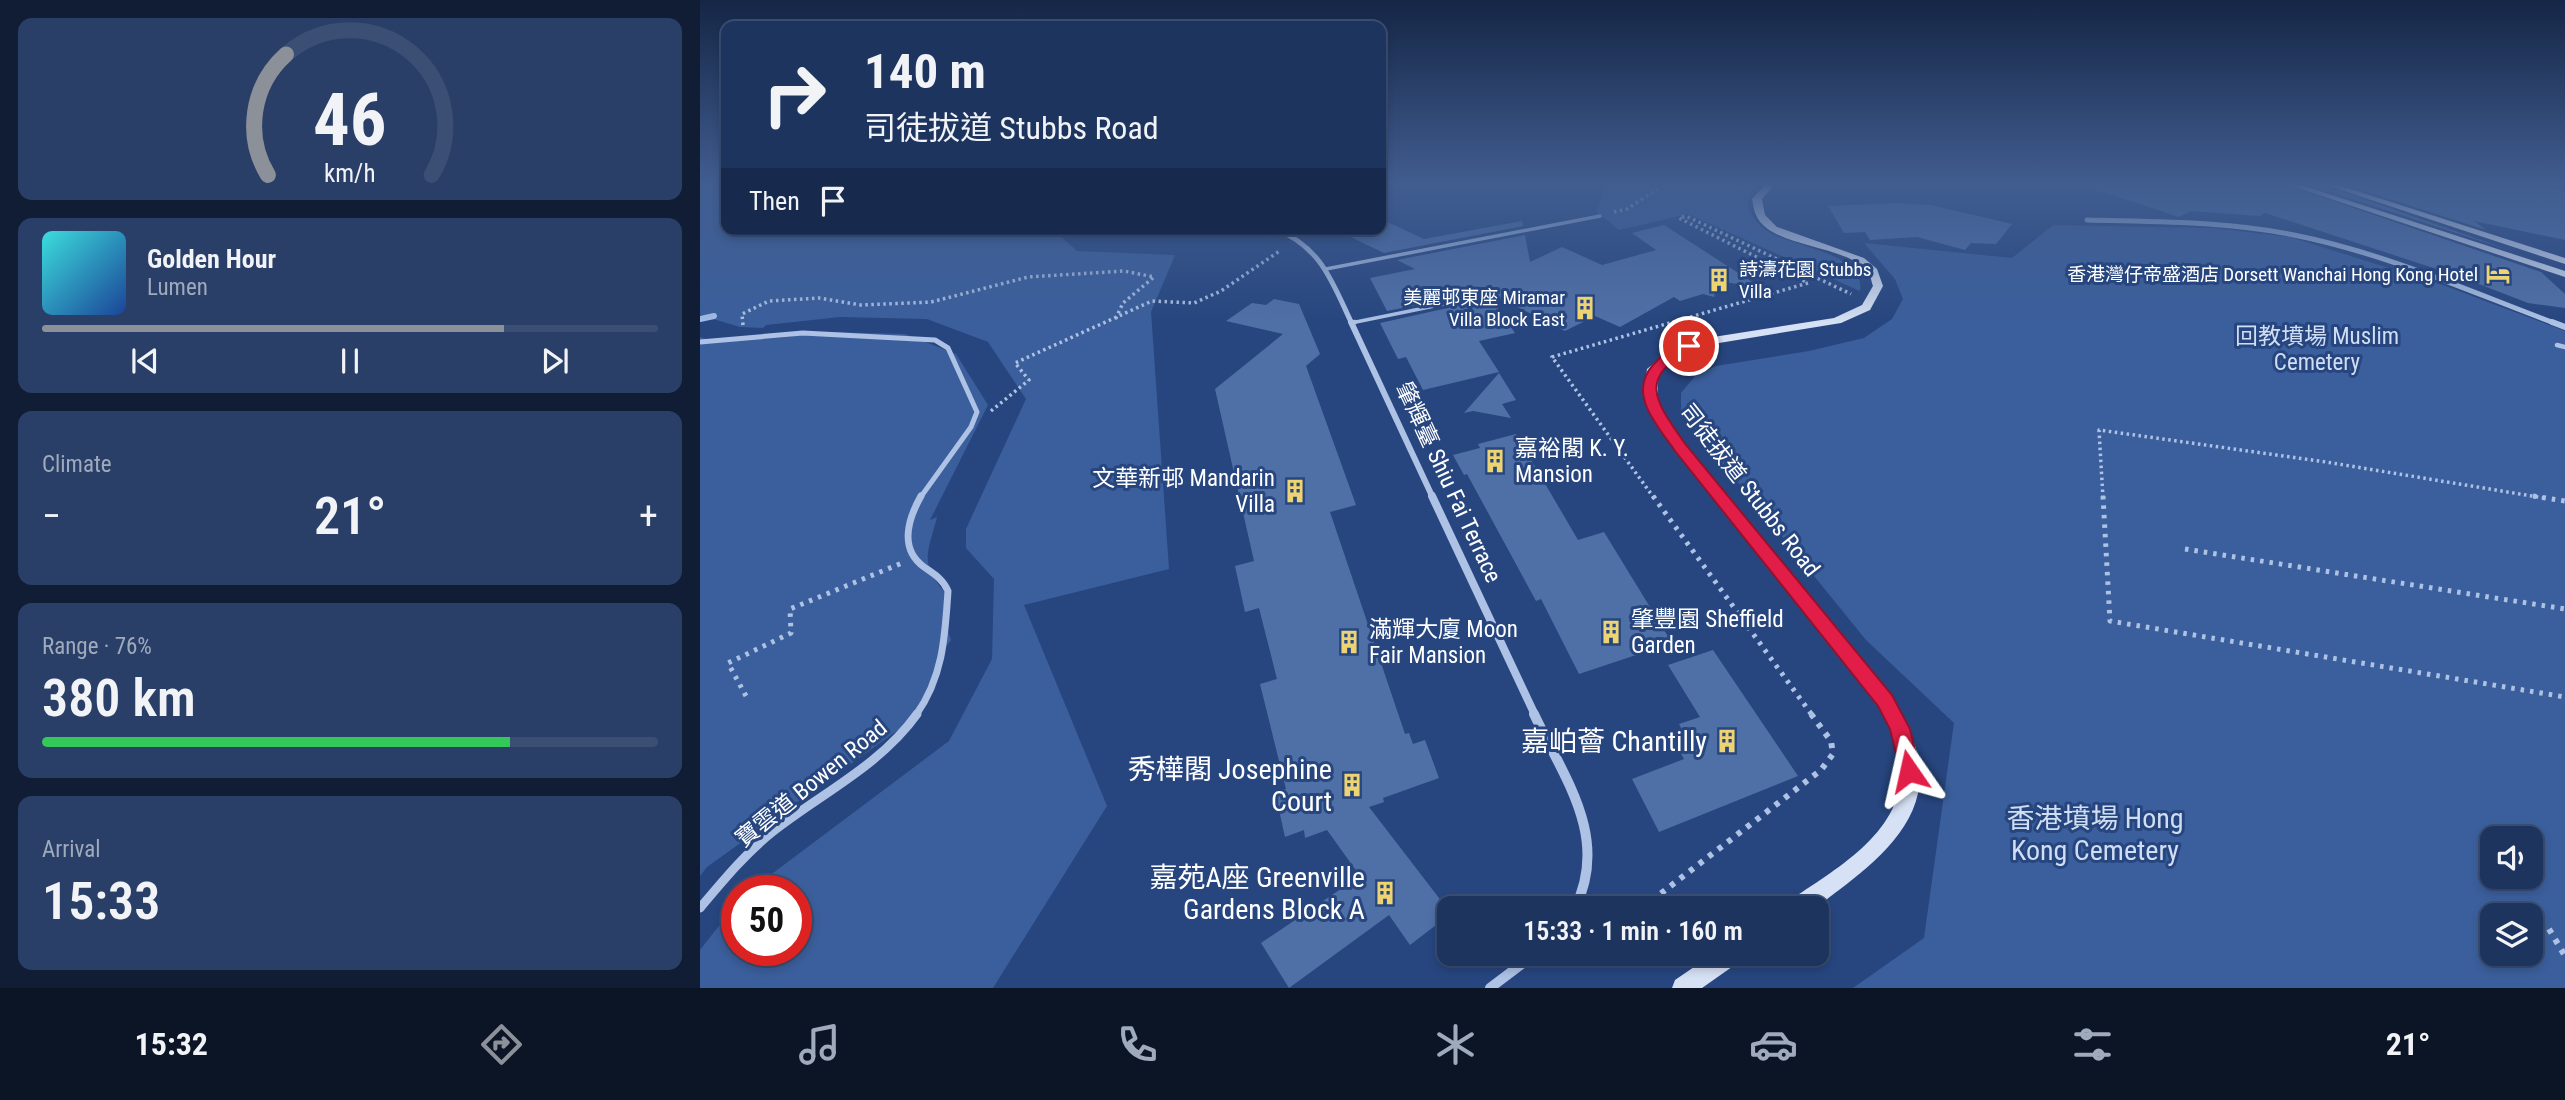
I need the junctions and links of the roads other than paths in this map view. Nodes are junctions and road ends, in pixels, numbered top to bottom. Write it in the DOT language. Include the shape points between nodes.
graph roads {
  1 [pos="1522,231"];
  2 [pos="1783,231"];
  3 [pos="2273,231"];
  4 [pos="2433,231"];
  5 [pos="2474,231"];
  6 [pos="1291,235"];
  7 [pos="2492,237"];
  8 [pos="2565,251"];
  9 [pos="2565,261"];
  10 [pos="1326,269"];
  11 [pos="2565,274"];
  12 [pos="1469,299"];
  13 [pos="1352,323"];
  14 [pos="2565,327"];
  15 [pos="700,342"];
  16 [pos="2557,345"];
  17 [pos="2565,347"];
  18 [pos="1583,896"];
  19 [pos="1812,896"];
  20 [pos="700,908"];
  21 [pos="1519,966"];
  22 [pos="1714,966"];
  23 [pos="1490,988"];
  24 [pos="1682,988"];
  1 -- 10 [label="lane"];
  2 -- 19 [label="main road, 司徒拔道 Stubbs Road" via="1860,261 1877,280 1873,298 1860,310 1828,323 1689,346 1661,362 1649,385 1652,404 1666,428 1885,701 1904,743 1909,786 1894,829 1874,851"];
  3 -- 14 [label="street" via="2415,272"];
  4 -- 11 [label="main road"];
  5 -- 7 [label="main road"];
  6 -- 10 [label="street, 肇輝臺 Shiu Fai Terrace"];
  7 -- 8 [label="main road"];
  7 -- 9 [label="main road"];
  10 -- 13 [label="street, 肇輝臺 Shiu Fai Terrace"];
  12 -- 13 [label="lane"];
  13 -- 18 [label="street, 肇輝臺 Shiu Fai Terrace" via="1586,825 1591,862"];
  15 -- 20 [label="street, 寶雲道 Bowen Road" via="803,333 941,342 977,412 911,511 906,534 914,558 944,582 948,591 941,664 924,704 880,754 756,847"];
  16 -- 17 [label="lane"];
  21 -- 23 [label="street"];
  22 -- 24 [label="main road"];
}
